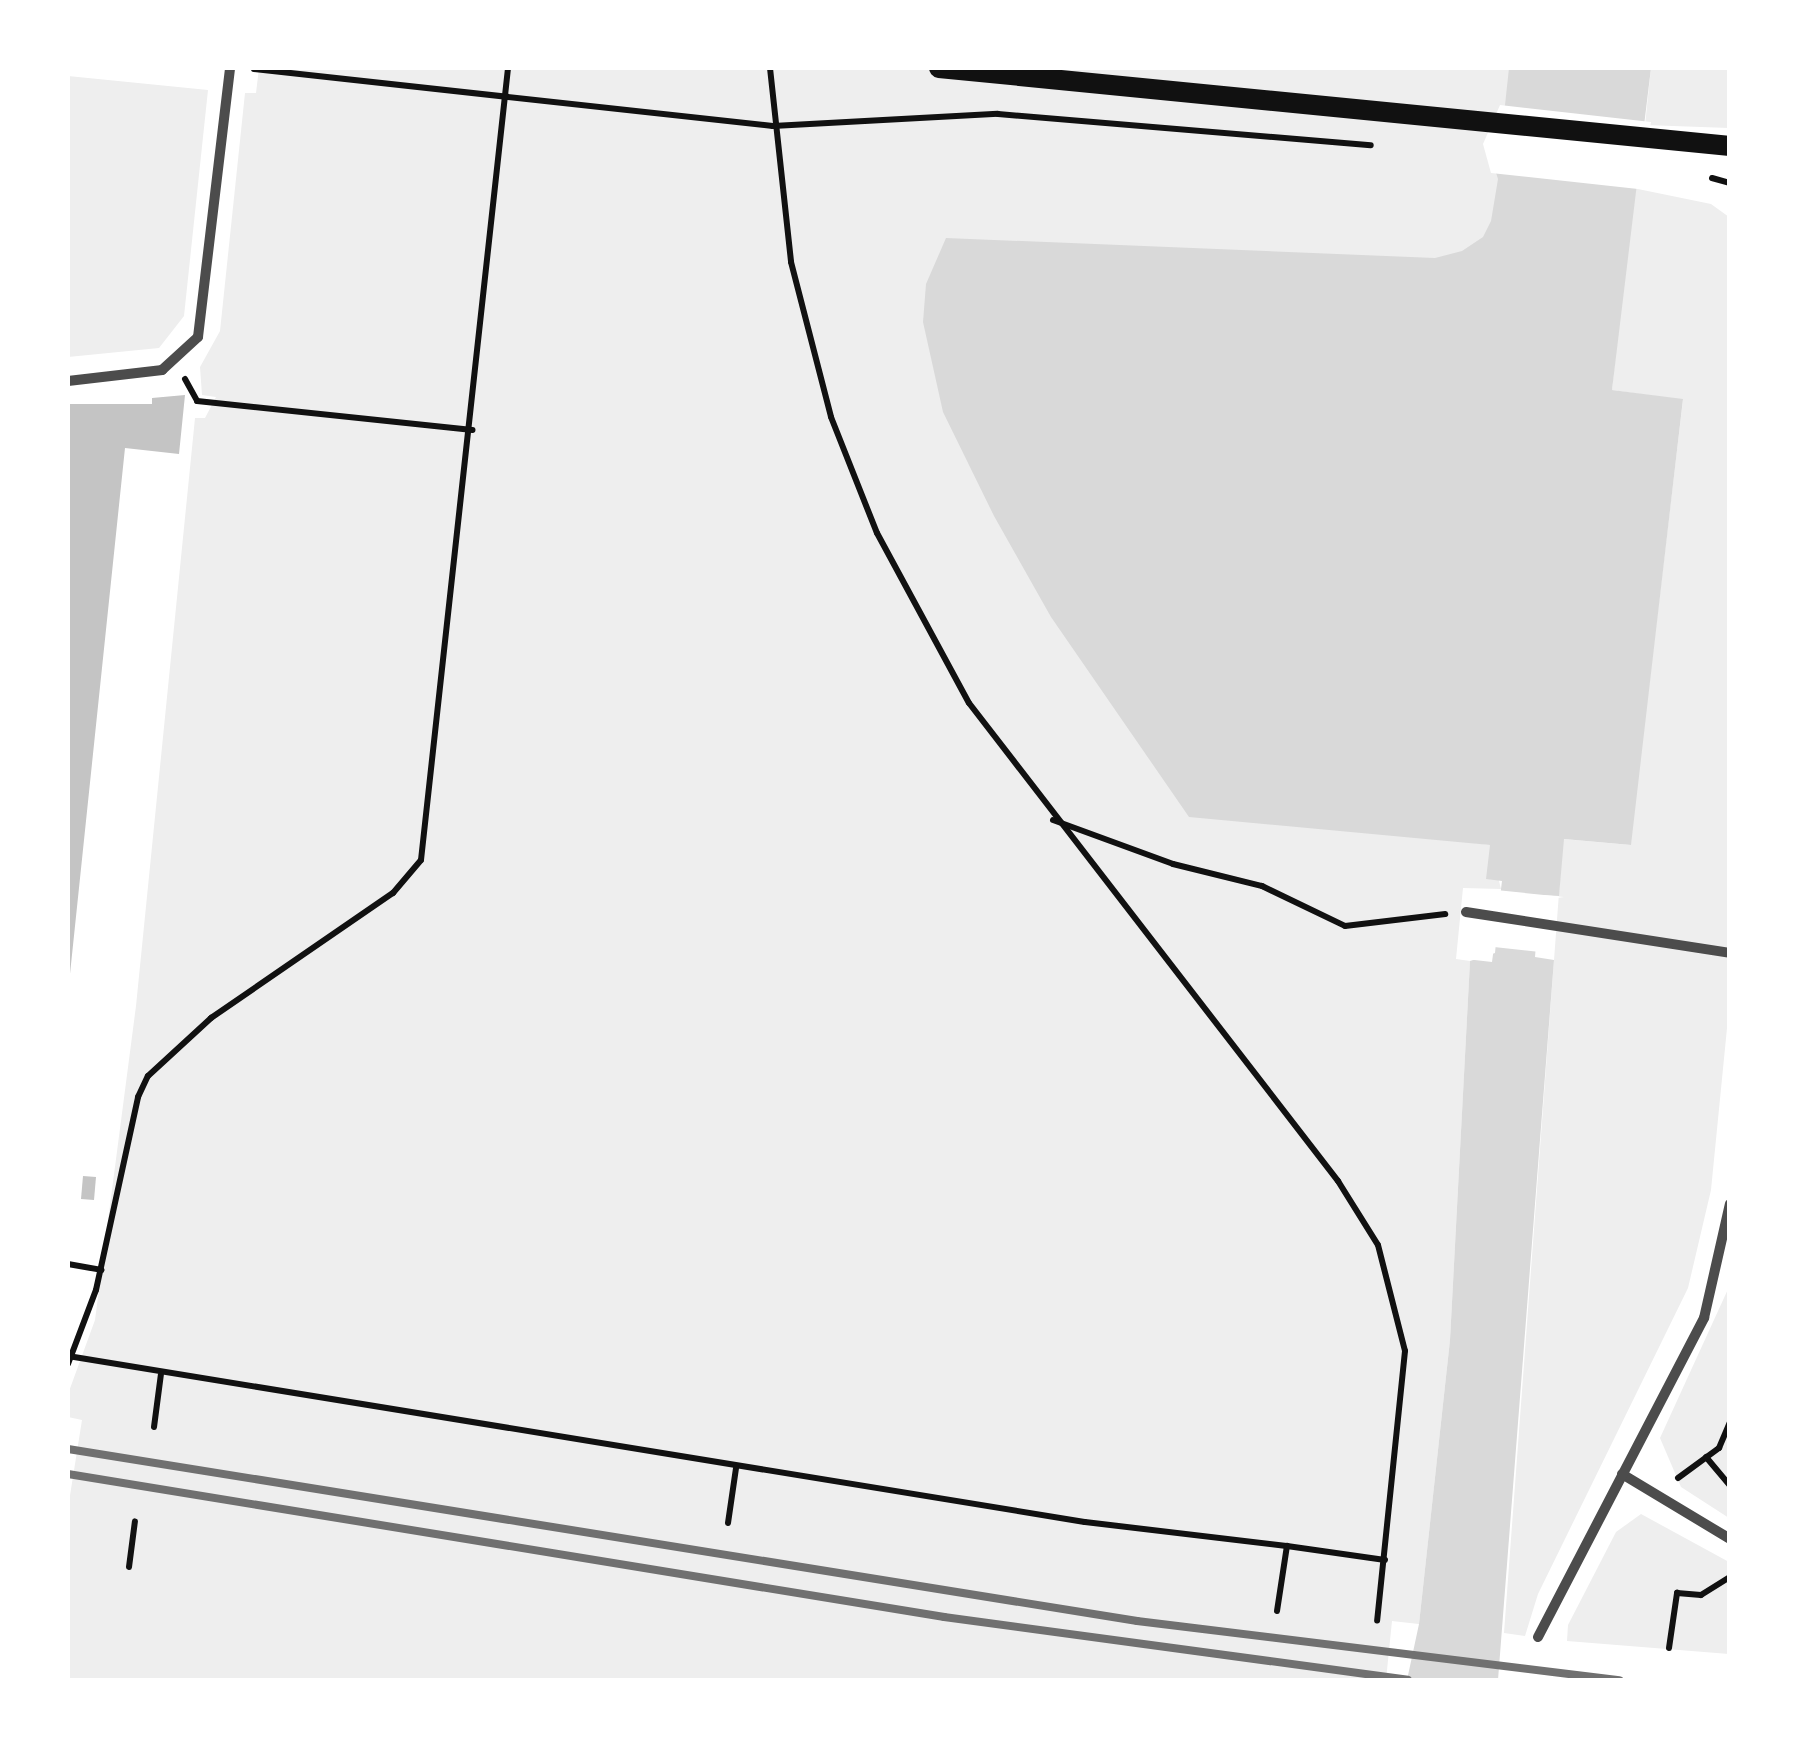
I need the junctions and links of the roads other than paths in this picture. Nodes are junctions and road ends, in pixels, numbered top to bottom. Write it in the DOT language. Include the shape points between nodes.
graph roads {
  1 [pos="234,68"];
  2 [pos="939,68"];
  3 [pos="1730,146"];
  4 [pos="68,381"];
  5 [pos="1466,912"];
  6 [pos="1730,953"];
  7 [pos="1730,1204"];
  8 [pos="1622,1474"];
  9 [pos="1730,1539"];
  10 [pos="1538,1637"];
  1 -- 4 [label="street" via="198,337 162,370"];
  2 -- 3 [label="main road"];
  5 -- 6 [label="street"];
  7 -- 8 [label="street" via="1704,1318"];
  8 -- 9 [label="street"];
  8 -- 10 [label="street"];
}
